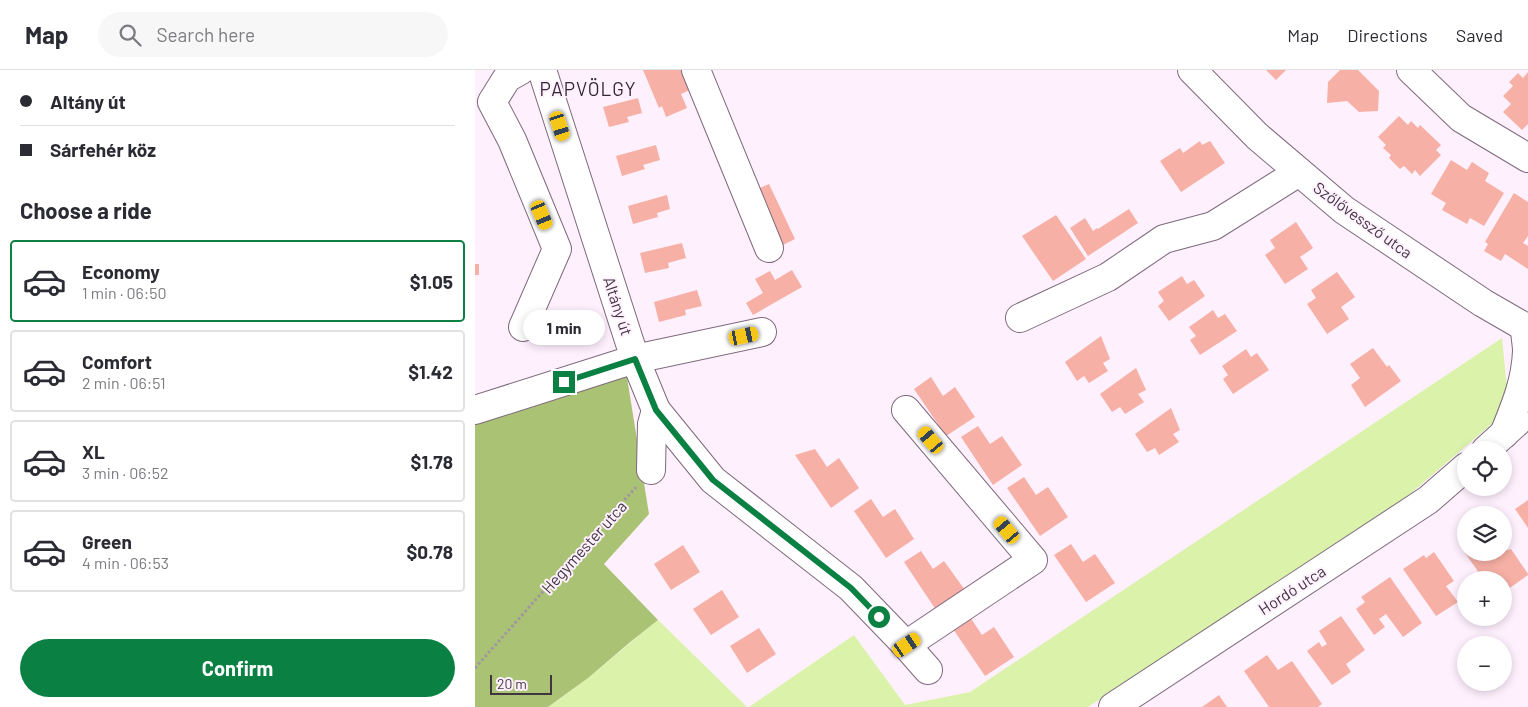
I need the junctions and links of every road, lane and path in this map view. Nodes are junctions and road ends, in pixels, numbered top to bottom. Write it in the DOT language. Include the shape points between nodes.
graph roads {
  1 [pos="521,70"];
  2 [pos="542,70"];
  3 [pos="696,70"];
  4 [pos="1192,70"];
  5 [pos="1411,70"];
  6 [pos="1528,158"];
  7 [pos="1299,172"];
  8 [pos="596,239"];
  9 [pos="769,248"];
  10 [pos="557,249"];
  11 [pos="1020,318"];
  12 [pos="523,327"];
  13 [pos="1526,329"];
  14 [pos="762,332"];
  15 [pos="635,359"];
  16 [pos="475,410"];
  17 [pos="656,410"];
  18 [pos="906,410"];
  19 [pos="1528,413"];
  20 [pos="1496,441"];
  21 [pos="1496,441"];
  22 [pos="651,470"];
  23 [pos="1457,475"];
  24 [pos="907,645"];
  25 [pos="475,668"];
  26 [pos="928,670"];
  27 [pos="1113,707"];
  1 -- 10 [label="street" via="507,78 491,102 512,140"];
  2 -- 8 [label="street, Altány út"];
  3 -- 9 [label="street"];
  4 -- 7 [label="street, Szőlővessző utca" via="1257,136"];
  5 -- 6 [label="street" via="1461,118"];
  7 -- 11 [label="street" via="1213,226 1164,239 1108,277"];
  7 -- 13 [label="street, Szőlővessző utca" via="1344,210"];
  8 -- 10 [label="street"];
  8 -- 15 [label="street, Altány út"];
  10 -- 12 [label="street"];
  13 -- 20 [label="street" via="1527,351 1519,400"];
  14 -- 15 [label="street"];
  15 -- 16 [label="street"];
  15 -- 17 [label="street, Altány út"];
  17 -- 22 [label="street" via="652,424"];
  17 -- 24 [label="street, Altány út" via="713,480 851,588"];
  18 -- 24 [label="street" via="1033,560"];
  19 -- 21 [label="street"];
  22 -- 25 [label="path, Hegymester utca"];
  23 -- 27 [label="street, Hordó utca" via="1428,500"];
  24 -- 26 [label="street, Altány út"];
}
